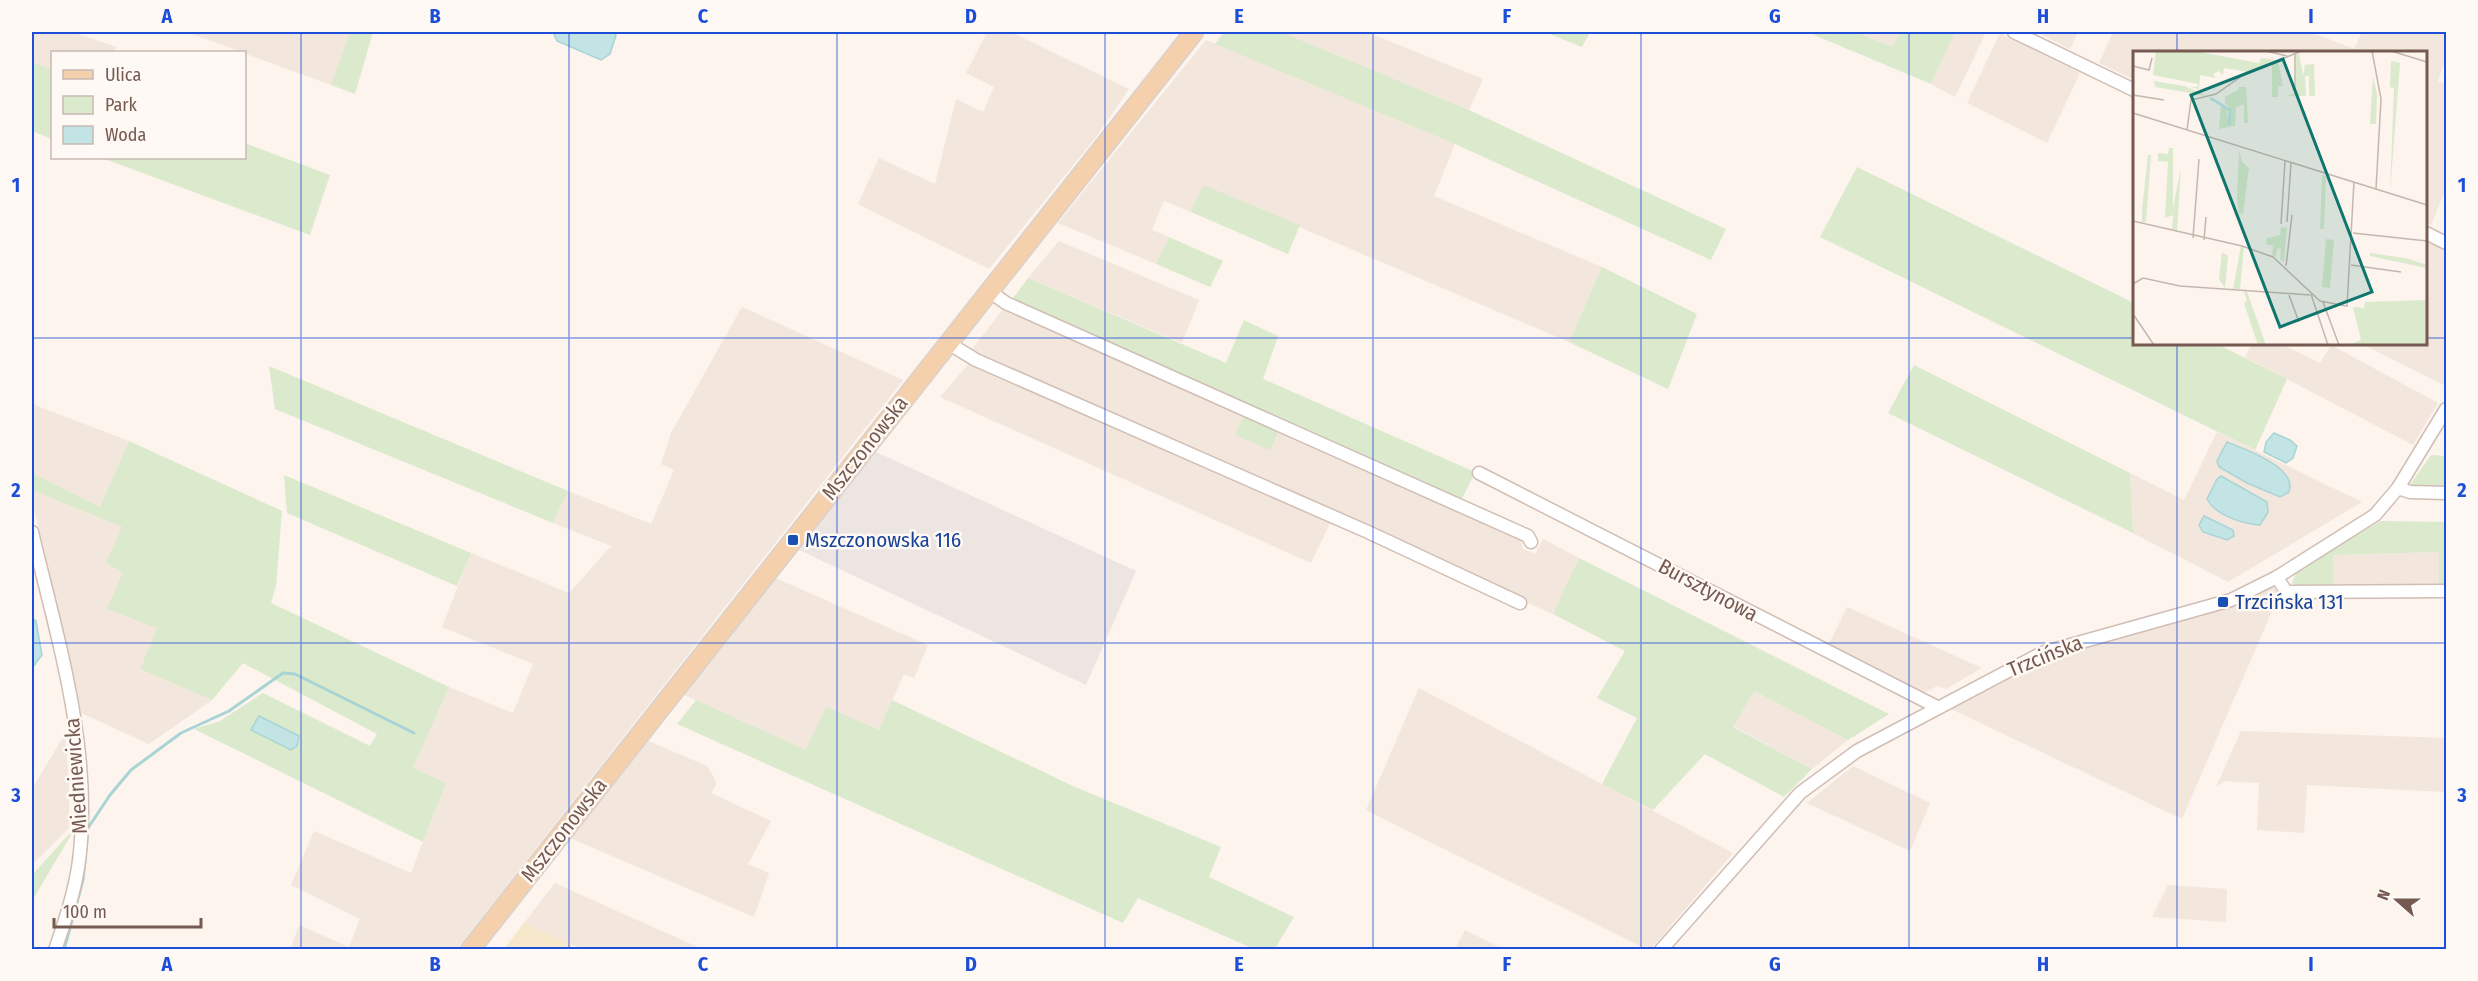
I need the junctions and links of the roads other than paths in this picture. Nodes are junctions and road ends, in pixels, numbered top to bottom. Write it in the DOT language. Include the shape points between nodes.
graph roads {
  1 [pos="1194,32"];
  2 [pos="2014,32"];
  3 [pos="2133,90"];
  4 [pos="2427,234"];
  5 [pos="2446,243"];
  6 [pos="988,291"];
  7 [pos="948,343"];
  8 [pos="2446,408"];
  9 [pos="1479,473"];
  10 [pos="2398,488"];
  11 [pos="2446,493"];
  12 [pos="32,532"];
  13 [pos="1531,542"];
  14 [pos="2277,577"];
  15 [pos="2446,591"];
  16 [pos="1520,603"];
  17 [pos="1937,707"];
  18 [pos="55,950"];
  19 [pos="470,950"];
  20 [pos="1661,950"];
  1 -- 6 [label="main road, Mszczonowska"];
  2 -- 3 [label="street"];
  4 -- 5 [label="street"];
  6 -- 7 [label="main road, Mszczonowska"];
  6 -- 13 [label="street" via="1006,303 1508,526 1528,536"];
  7 -- 16 [label="street" via="976,360"];
  7 -- 19 [label="main road, Mszczonowska"];
  8 -- 10 [label="street, Trzcińska"];
  9 -- 17 [label="street, Bursztynowa"];
  10 -- 11 [label="street"];
  10 -- 14 [label="street, Trzcińska" via="2375,515"];
  12 -- 18 [label="street, Miedniewicka" via="78,745 79,860"];
  14 -- 15 [label="street" via="2286,592"];
  14 -- 17 [label="street, Trzcińska" via="2231,600 2042,653"];
  17 -- 20 [label="street, Trzcińska" via="1857,751 1800,793"];
}
